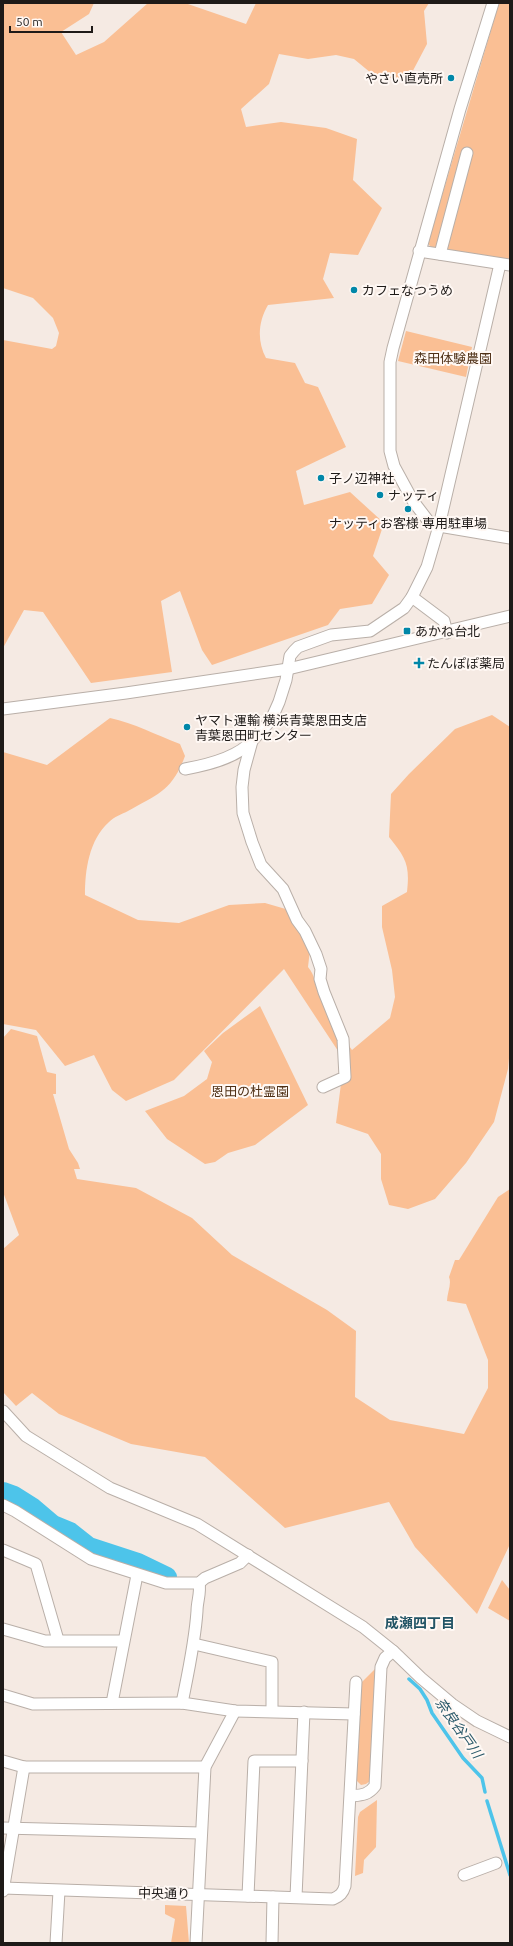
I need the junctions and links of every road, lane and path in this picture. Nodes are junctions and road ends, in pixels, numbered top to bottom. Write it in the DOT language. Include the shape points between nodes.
graph roads {
  1 [pos="493,3"];
  2 [pos="467,153"];
  3 [pos="419,251"];
  4 [pos="440,254"];
  5 [pos="505,264"];
  6 [pos="439,526"];
  7 [pos="510,538"];
  8 [pos="412,597"];
  9 [pos="510,616"];
  10 [pos="447,633"];
  11 [pos="288,669"];
  12 [pos="3,709"];
  13 [pos="252,741"];
  14 [pos="185,769"];
  15 [pos="323,1087"];
  16 [pos="3,1411"];
  17 [pos="3,1505"];
  18 [pos="3,1550"];
  19 [pos="248,1555"];
  20 [pos="137,1575"];
  21 [pos="199,1583"];
  22 [pos="3,1629"];
  23 [pos="58,1640"];
  24 [pos="123,1641"];
  25 [pos="194,1644"];
  26 [pos="393,1650"];
  27 [pos="356,1682"];
  28 [pos="3,1695"];
  29 [pos="112,1703"];
  30 [pos="182,1703"];
  31 [pos="235,1711"];
  32 [pos="272,1711"];
  33 [pos="304,1712"];
  34 [pos="354,1714"];
  35 [pos="510,1737"];
  36 [pos="3,1761"];
  37 [pos="302,1761"];
  38 [pos="24,1767"];
  39 [pos="205,1767"];
  40 [pos="351,1796"];
  41 [pos="3,1828"];
  42 [pos="14,1828"];
  43 [pos="202,1833"];
  44 [pos="496,1863"];
  45 [pos="464,1874"];
  46 [pos="3,1889"];
  47 [pos="59,1891"];
  48 [pos="198,1894"];
  49 [pos="248,1896"];
  50 [pos="273,1897"];
  51 [pos="296,1897"];
  52 [pos="56,1943"];
  53 [pos="196,1943"];
  54 [pos="272,1943"];
  1 -- 3 [label="street"];
  2 -- 4 [label="street"];
  3 -- 4 [label="street"];
  3 -- 6 [label="street" via="390,362 390,451 394,466 413,501 429,522"];
  4 -- 5 [label="street"];
  5 -- 6 [label="street"];
  6 -- 7 [label="street"];
  6 -- 8 [label="street" via="426,567"];
  8 -- 10 [label="street" via="444,621"];
  8 -- 11 [label="street" via="404,608 370,631 331,635 298,647 290,656"];
  9 -- 10 [label="street"];
  10 -- 11 [label="street"];
  11 -- 12 [label="street"];
  11 -- 13 [label="street" via="271,720"];
  13 -- 14 [label="street" via="224,758"];
  13 -- 15 [label="street" via="244,770 243,813 262,865 283,889 297,920 306,931 321,969 320,979 324,992 343,1039 345,1077"];
  16 -- 19 [label="street" via="26,1436 110,1488 197,1524"];
  17 -- 20 [label="street" via="91,1559"];
  18 -- 23 [label="street" via="36,1564"];
  19 -- 21 [label="street" via="240,1562"];
  19 -- 26 [label="street" via="363,1626"];
  20 -- 21 [label="street" via="166,1583"];
  20 -- 24 [label="street"];
  21 -- 25 [label="street" via="201,1591"];
  22 -- 23 [label="street" via="45,1641"];
  23 -- 24 [label="street"];
  24 -- 29 [label="street"];
  25 -- 30 [label="street"];
  25 -- 32 [label="street" via="272,1662"];
  26 -- 35 [label="street" via="452,1704 477,1721"];
  26 -- 40 [label="street" via="381,1667 375,1786 362,1796"];
  27 -- 34 [label="street"];
  28 -- 29 [label="street" via="33,1704"];
  29 -- 30 [label="street"];
  30 -- 31 [label="street"];
  31 -- 32 [label="street"];
  31 -- 39 [label="street"];
  32 -- 33 [label="street"];
  33 -- 34 [label="street"];
  33 -- 37 [label="street"];
  34 -- 40 [label="street"];
  36 -- 38 [label="street"];
  37 -- 49 [label="street" via="254,1761"];
  37 -- 51 [label="street"];
  38 -- 39 [label="street"];
  38 -- 42 [label="street"];
  39 -- 43 [label="street"];
  40 -- 51 [label="street, 中央通り" via="343,1892 338,1897"];
  41 -- 42 [label="street"];
  42 -- 43 [label="street"];
  42 -- 46 [label="street"];
  43 -- 48 [label="street"];
  44 -- 45 [label="street"];
  46 -- 47 [label="street, 中央通り"];
  47 -- 48 [label="street, 中央通り"];
  47 -- 52 [label="street"];
  48 -- 49 [label="street, 中央通り"];
  48 -- 53 [label="street"];
  49 -- 50 [label="street, 中央通り"];
  50 -- 51 [label="street, 中央通り"];
  50 -- 54 [label="street"];
}
